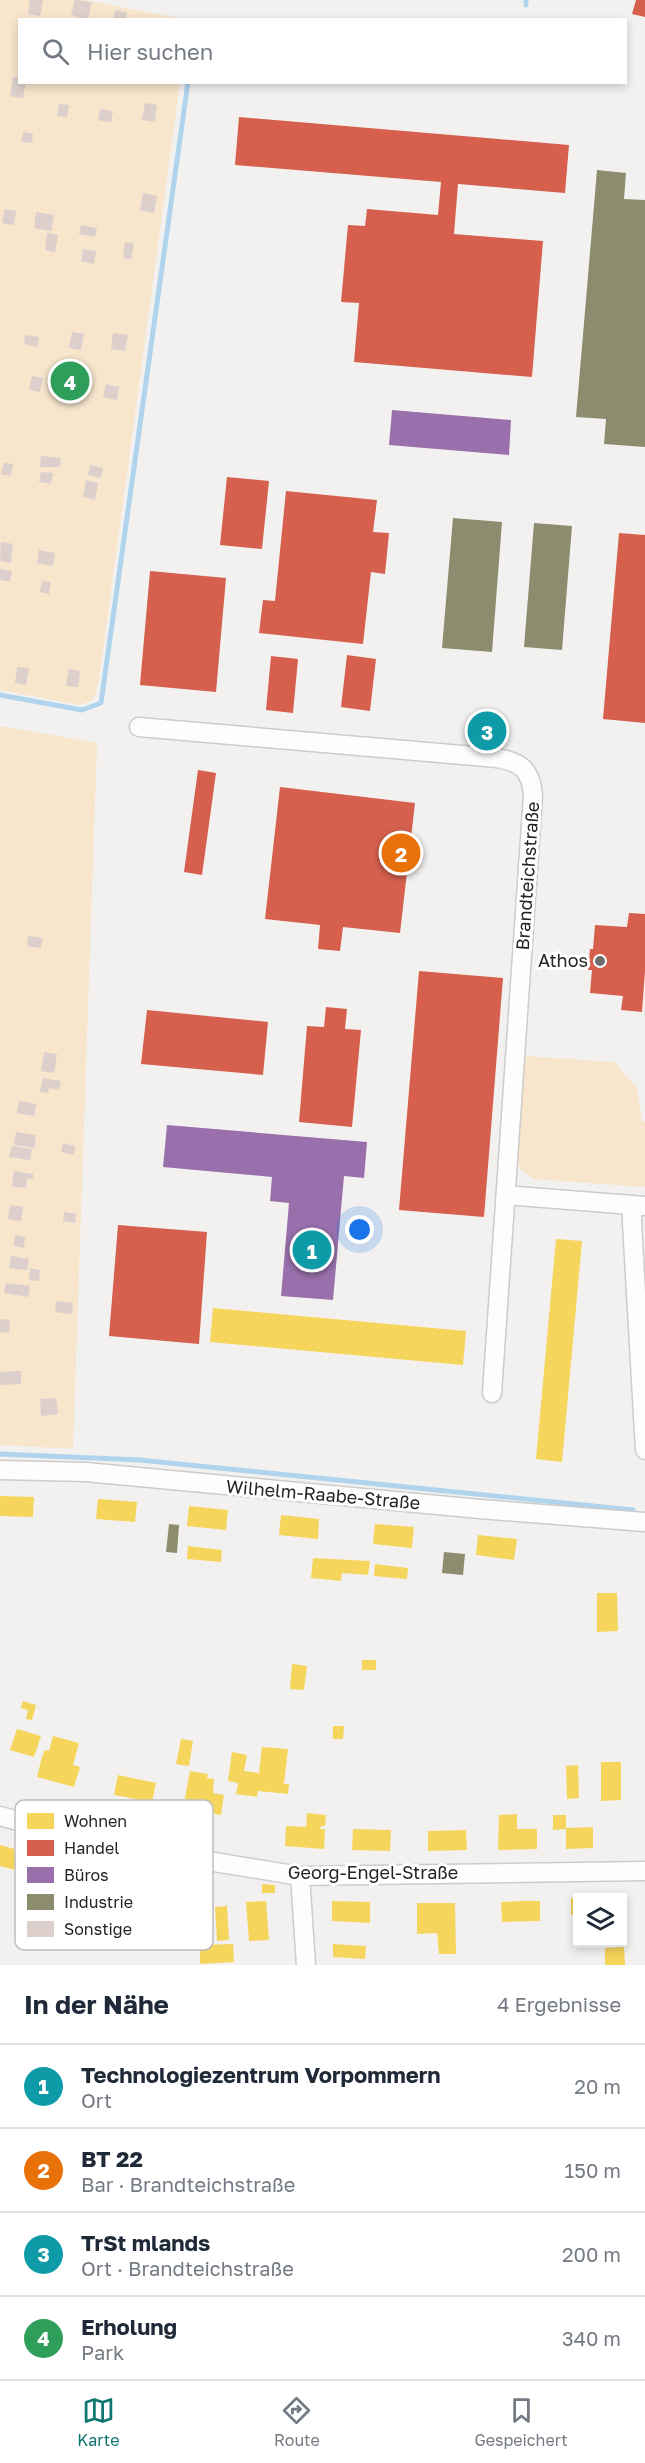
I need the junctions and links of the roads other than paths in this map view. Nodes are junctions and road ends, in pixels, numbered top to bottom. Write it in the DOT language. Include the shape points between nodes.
graph roads {
  1 [pos="139,727"];
  2 [pos="506,1195"];
  3 [pos="639,1206"];
  4 [pos="492,1393"];
  5 [pos="645,1450"];
  6 [pos="0,1470"];
  7 [pos="645,1522"];
  8 [pos="0,1816"];
  9 [pos="15,1820"];
  10 [pos="213,1862"];
  11 [pos="645,1872"];
  12 [pos="300,1876"];
  13 [pos="306,1965"];
  1 -- 2 [label="street, Brandteichstraße" via="497,758 522,767 531,778 533,795"];
  2 -- 3 [label="street"];
  2 -- 4 [label="street, Brandteichstraße"];
  3 -- 5 [label="street"];
  6 -- 7 [label="street, Wilhelm-Raabe-Straße" via="86,1472"];
  8 -- 9 [label="street, Georg-Engel-Straße"];
  10 -- 12 [label="street, Georg-Engel-Straße"];
  11 -- 12 [label="street, Georg-Engel-Straße"];
  12 -- 13 [label="street"];
}
